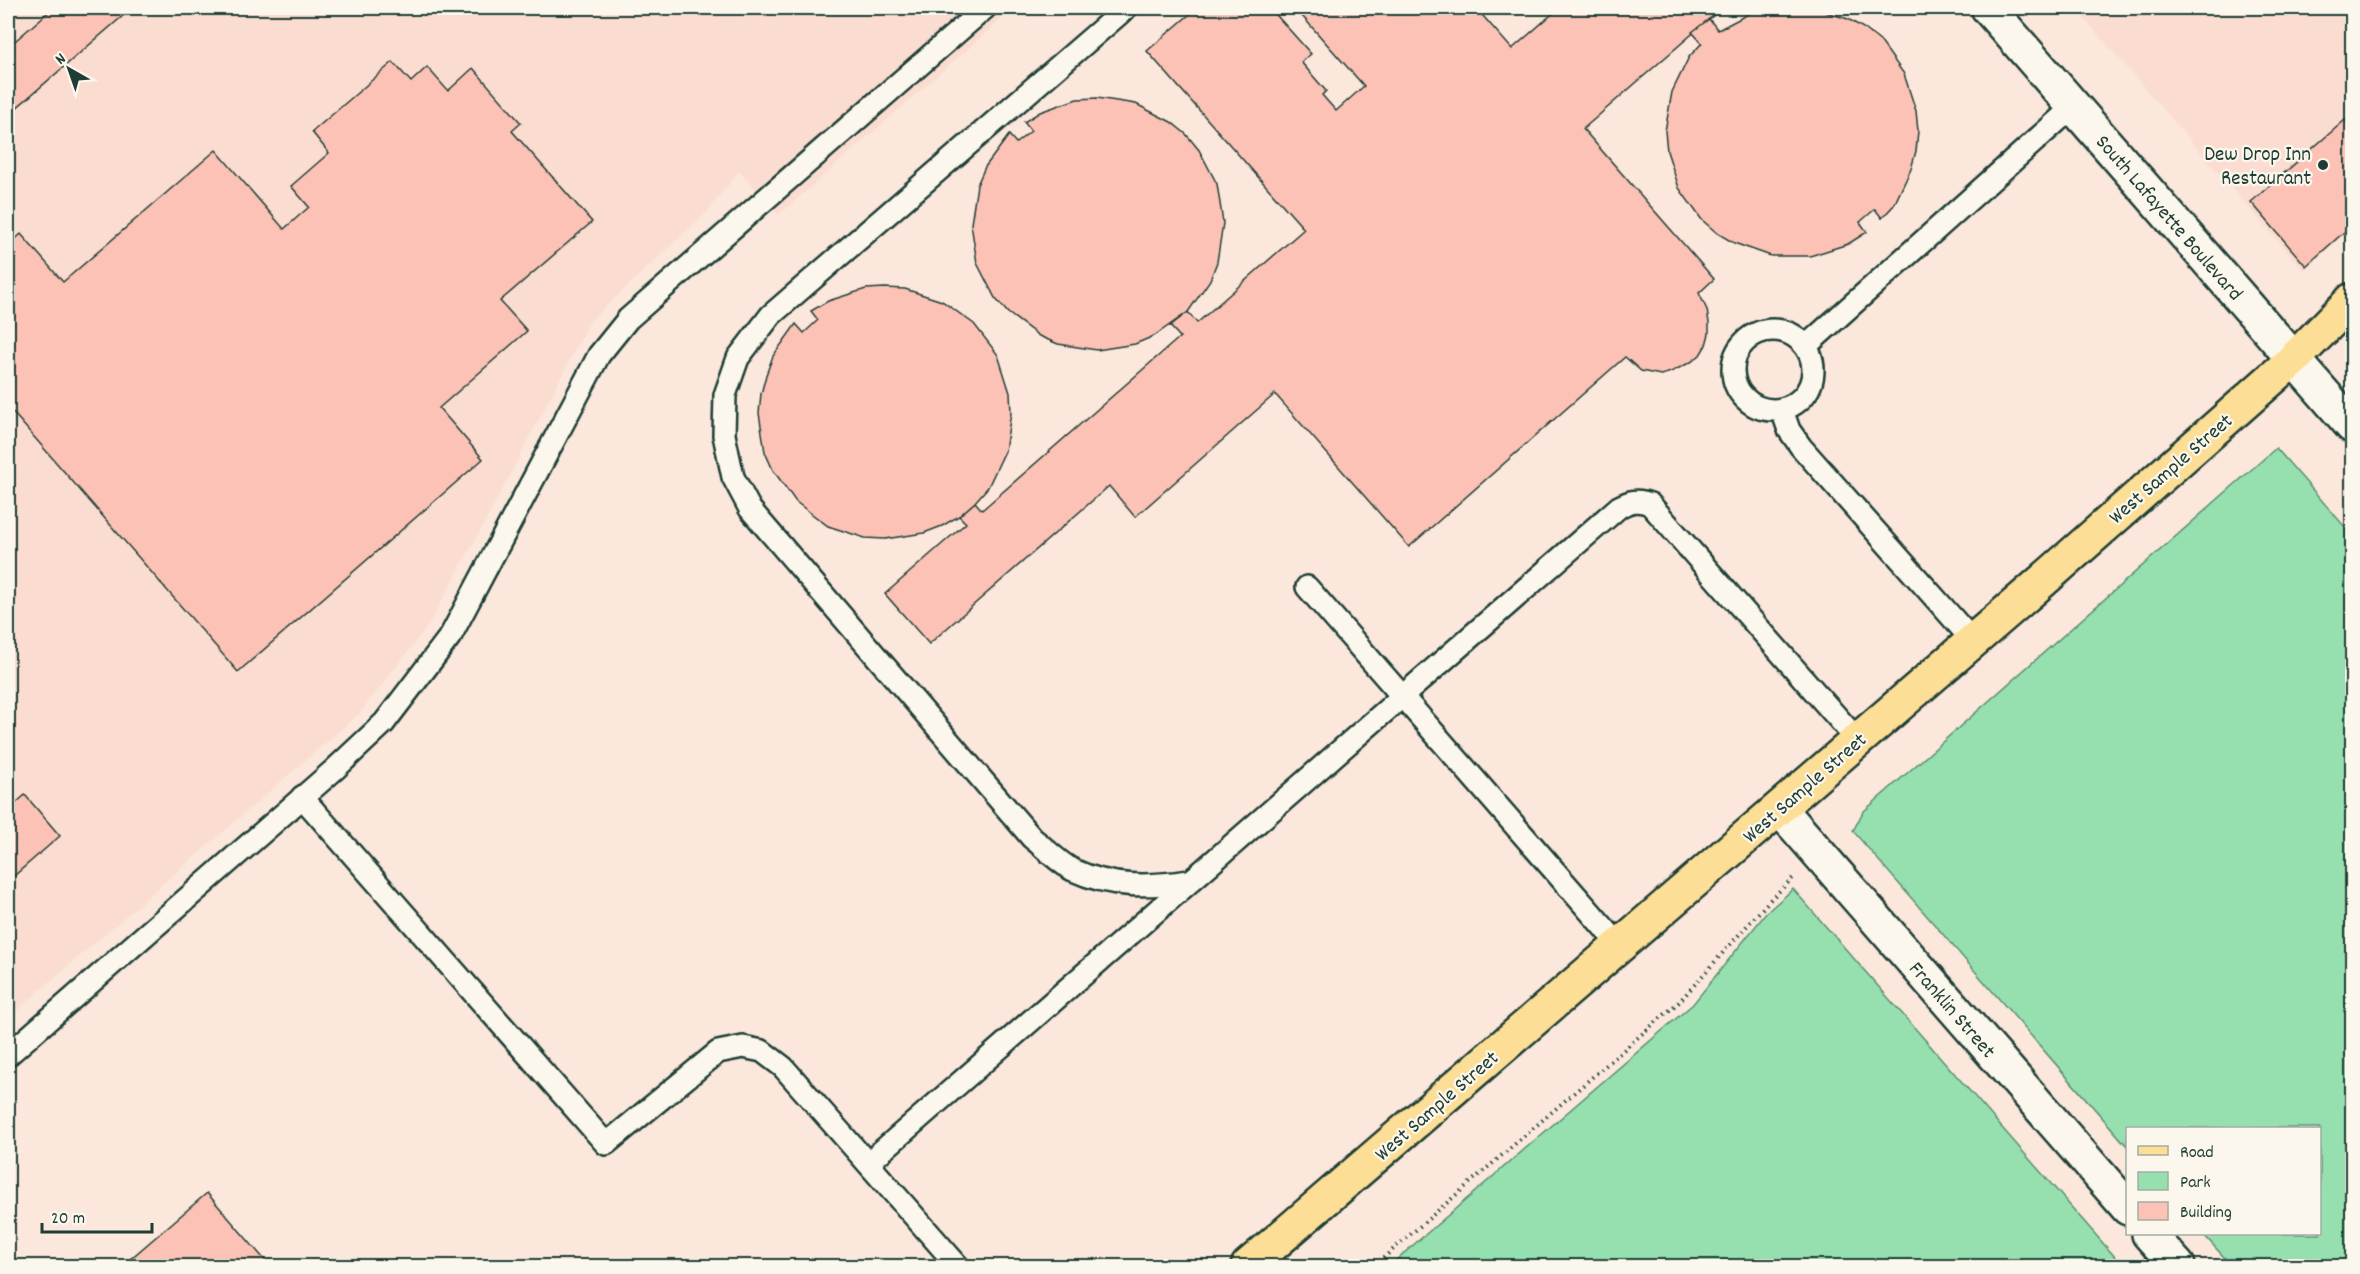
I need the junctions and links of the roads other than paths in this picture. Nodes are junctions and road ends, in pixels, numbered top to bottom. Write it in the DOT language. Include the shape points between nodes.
graph roads {
  1 [pos="985,8"];
  2 [pos="1126,8"];
  3 [pos="1988,8"];
  4 [pos="2074,106"];
  5 [pos="2352,300"];
  6 [pos="1806,346"];
  7 [pos="2294,359"];
  8 [pos="1782,410"];
  9 [pos="2352,426"];
  10 [pos="1307,587"];
  11 [pos="1973,641"];
  12 [pos="1402,696"];
  13 [pos="1858,741"];
  14 [pos="302,797"];
  15 [pos="1780,808"];
  16 [pos="1190,880"];
  17 [pos="1620,946"];
  18 [pos="8,1055"];
  19 [pos="868,1163"];
  20 [pos="2126,1207"];
  21 [pos="2151,1235"];
  22 [pos="958,1266"];
  23 [pos="1248,1266"];
  24 [pos="2178,1266"];
  1 -- 14 [label="lane" via="628,319 599,355 451,635 384,723"];
  2 -- 16 [label="lane" via="771,315 738,358 725,394 724,435 733,477 750,509 1032,838 1072,870 1121,885 1152,886"];
  3 -- 4 [label="street, South Lafayette Boulevard"];
  4 -- 6 [label="lane"];
  4 -- 7 [label="street, South Lafayette Boulevard"];
  5 -- 7 [label="main road, West Sample Street"];
  6 -- 8 [label="lane" via="1814,371 1804,396"];
  6 -- 8 [label="lane" via="1791,333 1763,331 1740,347 1733,365 1735,384 1745,400 1763,409"];
  7 -- 9 [label="street, South Lafayette Boulevard"];
  7 -- 11 [label="main road, West Sample Street"];
  8 -- 11 [label="lane" via="1801,447"];
  10 -- 12 [label="lane"];
  11 -- 13 [label="main road, West Sample Street"];
  12 -- 13 [label="lane" via="1610,515 1629,502 1641,500 1650,504"];
  12 -- 16 [label="lane"];
  12 -- 17 [label="lane"];
  13 -- 15 [label="main road, West Sample Street"];
  14 -- 18 [label="lane"];
  14 -- 19 [label="lane" via="606,1144 718,1052 742,1047 762,1051 783,1067"];
  15 -- 17 [label="main road, West Sample Street"];
  15 -- 20 [label="street, Franklin Street"];
  16 -- 19 [label="lane"];
  17 -- 23 [label="main road, West Sample Street"];
  19 -- 22 [label="lane"];
  21 -- 24 [label="street"];
}
